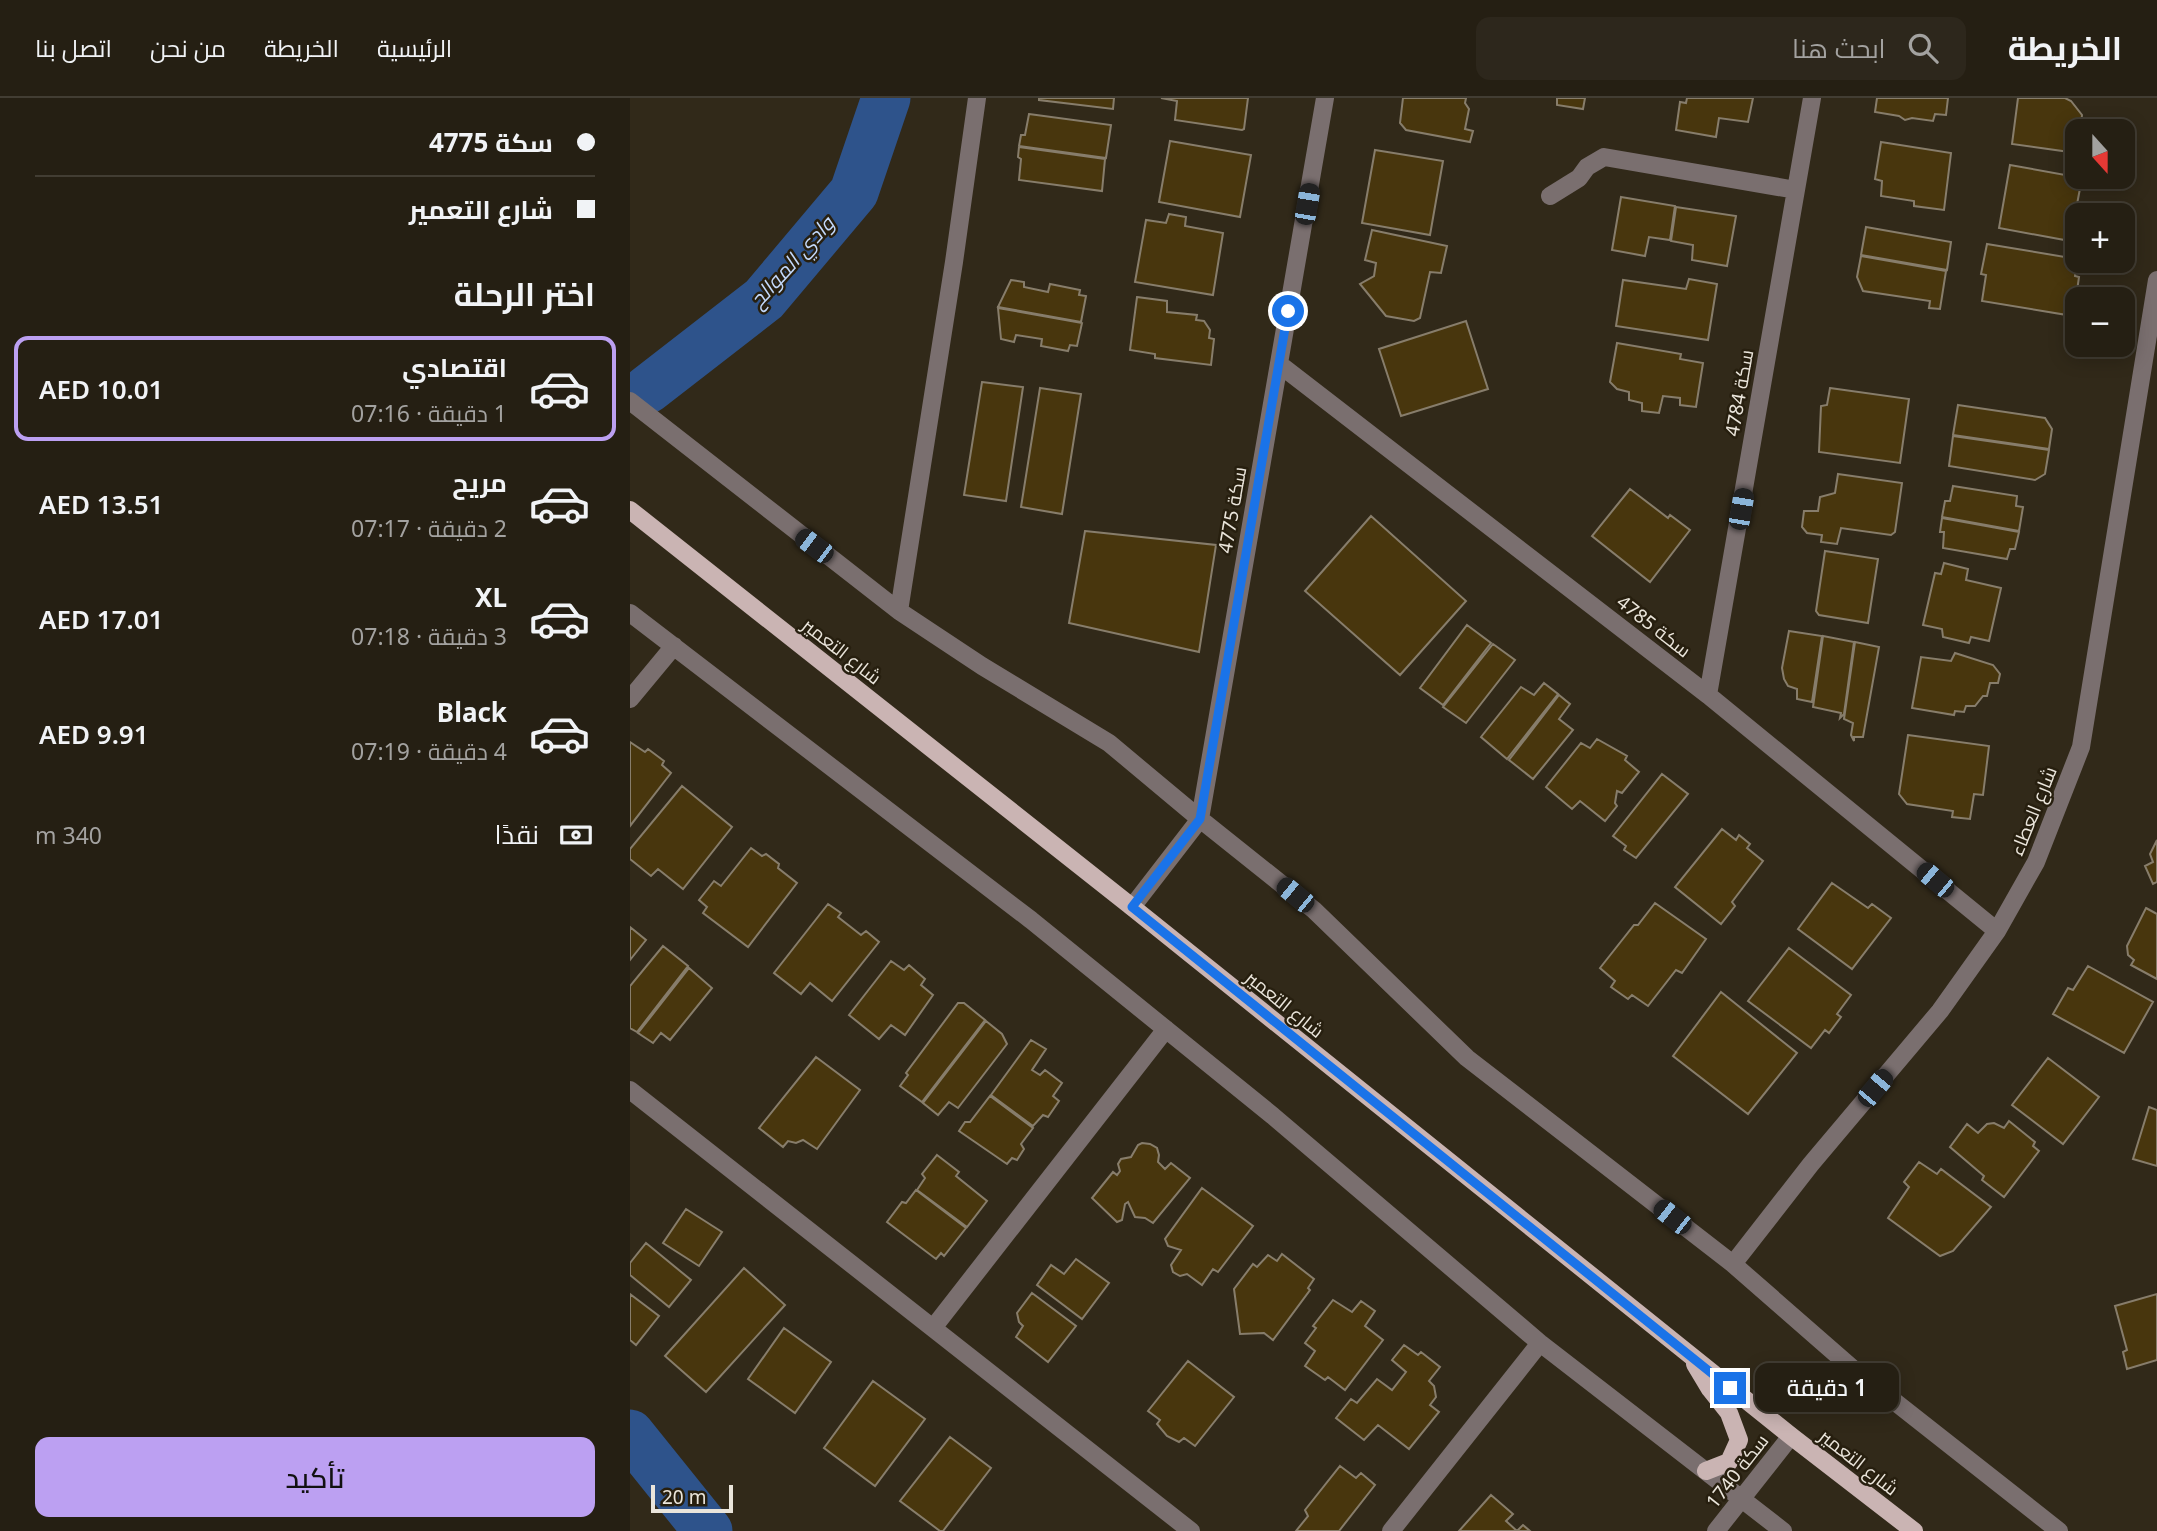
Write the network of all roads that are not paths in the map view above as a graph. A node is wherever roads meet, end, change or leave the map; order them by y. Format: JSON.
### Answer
{"nodes":[{"id":1,"x":977,"y":98,"type":"edge"},
{"id":2,"x":1325,"y":98,"type":"edge"},
{"id":3,"x":1812,"y":98,"type":"edge"},
{"id":4,"x":1796,"y":190,"type":"junction"},
{"id":5,"x":1550,"y":195,"type":"dead end"},
{"id":6,"x":2157,"y":280,"type":"edge"},
{"id":7,"x":1279,"y":364,"type":"junction"},
{"id":8,"x":630,"y":401,"type":"edge"},
{"id":9,"x":630,"y":510,"type":"edge"},
{"id":10,"x":899,"y":611,"type":"junction"},
{"id":11,"x":630,"y":612,"type":"edge"},
{"id":12,"x":674,"y":646,"type":"junction"},
{"id":13,"x":1708,"y":695,"type":"junction"},
{"id":14,"x":630,"y":699,"type":"edge"},
{"id":15,"x":1200,"y":819,"type":"junction"},
{"id":16,"x":1132,"y":907,"type":"junction"},
{"id":17,"x":1997,"y":931,"type":"junction"},
{"id":18,"x":1166,"y":1029,"type":"junction"},
{"id":19,"x":630,"y":1090,"type":"edge"},
{"id":20,"x":1733,"y":1265,"type":"junction"},
{"id":21,"x":933,"y":1328,"type":"junction"},
{"id":22,"x":1540,"y":1343,"type":"junction"},
{"id":23,"x":1690,"y":1355,"type":"junction"},
{"id":24,"x":1791,"y":1436,"type":"junction"},
{"id":25,"x":1706,"y":1471,"type":"junction"},
{"id":26,"x":1742,"y":1499,"type":"junction"},
{"id":27,"x":1191,"y":1531,"type":"edge"},
{"id":28,"x":1391,"y":1531,"type":"edge"},
{"id":29,"x":1716,"y":1531,"type":"edge"},
{"id":30,"x":1783,"y":1531,"type":"edge"},
{"id":31,"x":1914,"y":1531,"type":"edge"},
{"id":32,"x":2059,"y":1531,"type":"edge"}],
"edges":[{"from":1,"to":10,"type":"street"},
{"from":2,"to":7,"type":"street","name":"سكة 4775"},
{"from":3,"to":4,"type":"street","name":"سكة 4784"},
{"from":4,"to":5,"type":"street"},
{"from":4,"to":13,"type":"street","name":"سكة 4784"},
{"from":6,"to":17,"type":"street","name":"شارع العطاء"},
{"from":7,"to":13,"type":"street","name":"سكة 4785"},
{"from":7,"to":15,"type":"street","name":"سكة 4775"},
{"from":8,"to":10,"type":"street"},
{"from":9,"to":16,"type":"main road","name":"شارع التعمير"},
{"from":10,"to":15,"type":"street"},
{"from":11,"to":12,"type":"street"},
{"from":12,"to":14,"type":"street"},
{"from":12,"to":18,"type":"street"},
{"from":13,"to":17,"type":"street","name":"سكة 4785"},
{"from":15,"to":16,"type":"street","name":"سكة 4775"},
{"from":15,"to":20,"type":"street"},
{"from":16,"to":23,"type":"main road","name":"شارع التعمير"},
{"from":17,"to":20,"type":"street","name":"شارع العطاء"},
{"from":18,"to":21,"type":"street"},
{"from":18,"to":22,"type":"street"},
{"from":19,"to":21,"type":"street"},
{"from":20,"to":32,"type":"street"},
{"from":21,"to":27,"type":"street"},
{"from":22,"to":25,"type":"street"},
{"from":22,"to":28,"type":"street"},
{"from":23,"to":24,"type":"main road","name":"شارع التعمير"},
{"from":23,"to":25,"type":"main road"},
{"from":24,"to":26,"type":"street","name":"سكة 1740"},
{"from":24,"to":31,"type":"main road","name":"شارع التعمير"},
{"from":25,"to":26,"type":"street"},
{"from":26,"to":29,"type":"street","name":"سكة 1740"},
{"from":26,"to":30,"type":"street"}]}
